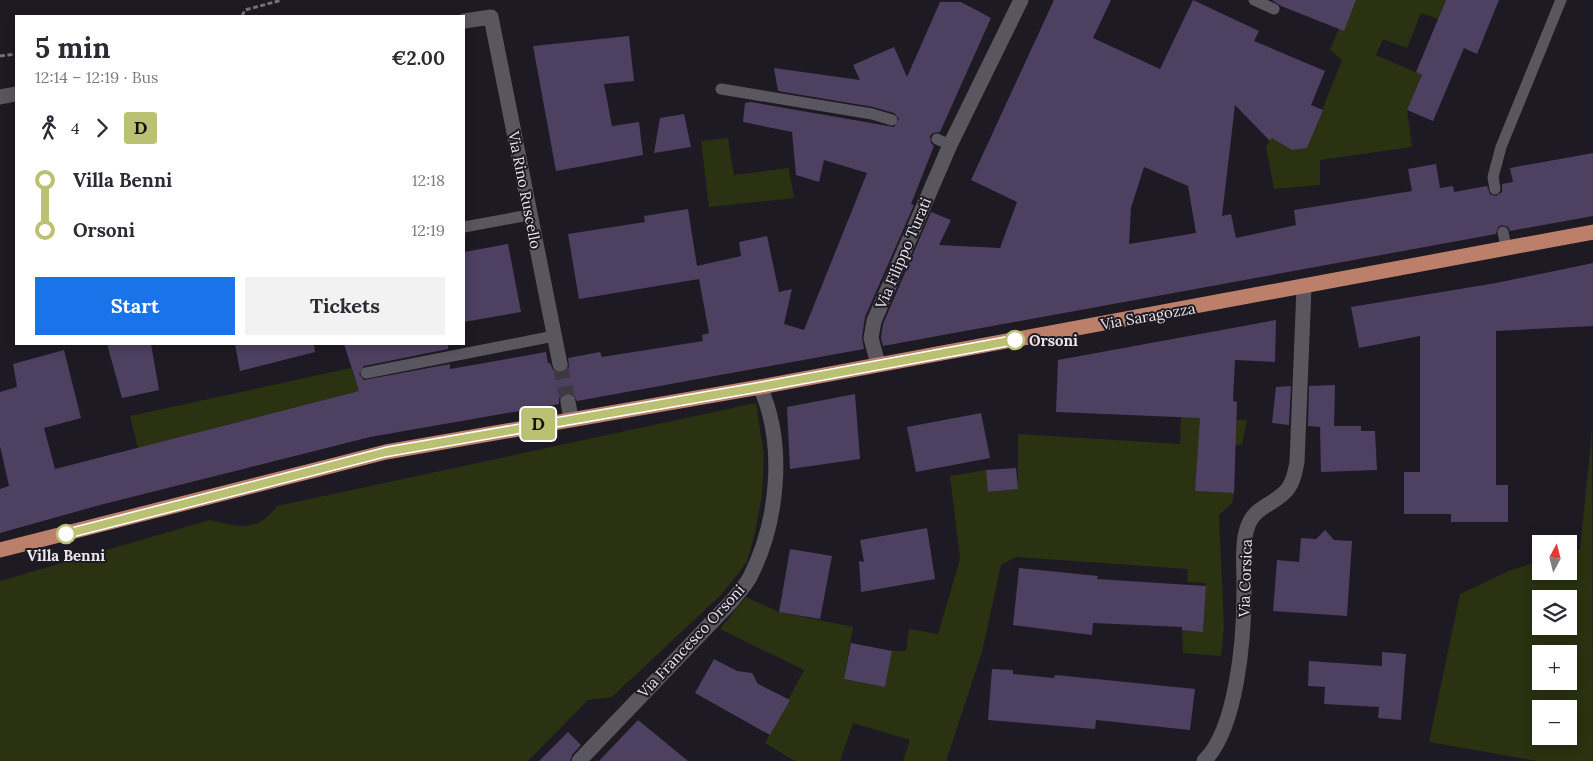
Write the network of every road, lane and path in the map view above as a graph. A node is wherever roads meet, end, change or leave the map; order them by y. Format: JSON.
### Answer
{"nodes":[{"id":1,"x":282,"y":0,"type":"edge"},
{"id":2,"x":1021,"y":0,"type":"edge"},
{"id":3,"x":1254,"y":0,"type":"edge"},
{"id":4,"x":1561,"y":0,"type":"edge"},
{"id":5,"x":1274,"y":9,"type":"dead end"},
{"id":6,"x":242,"y":15,"type":"edge"},
{"id":7,"x":465,"y":21,"type":"edge"},
{"id":8,"x":15,"y":54,"type":"edge"},
{"id":9,"x":0,"y":56,"type":"edge"},
{"id":10,"x":721,"y":89,"type":"dead end"},
{"id":11,"x":15,"y":94,"type":"edge"},
{"id":12,"x":0,"y":97,"type":"edge"},
{"id":13,"x":892,"y":120,"type":"dead end"},
{"id":14,"x":1494,"y":189,"type":"dead end"},
{"id":15,"x":529,"y":215,"type":"junction"},
{"id":16,"x":465,"y":227,"type":"edge"},
{"id":17,"x":1593,"y":232,"type":"edge"},
{"id":18,"x":1304,"y":288,"type":"junction"},
{"id":19,"x":554,"y":336,"type":"junction"},
{"id":20,"x":560,"y":364,"type":"tunnel mouth"},
{"id":21,"x":878,"y":364,"type":"junction"},
{"id":22,"x":366,"y":373,"type":"dead end"},
{"id":23,"x":760,"y":387,"type":"junction"},
{"id":24,"x":568,"y":402,"type":"tunnel mouth"},
{"id":25,"x":571,"y":418,"type":"junction"},
{"id":26,"x":0,"y":550,"type":"edge"},
{"id":27,"x":580,"y":761,"type":"edge"},
{"id":28,"x":1204,"y":761,"type":"edge"}],
"edges":[{"from":1,"to":6,"type":"path"},
{"from":2,"to":21,"type":"street","name":"Via Filippo Turati"},
{"from":3,"to":5,"type":"lane"},
{"from":4,"to":14,"type":"lane"},
{"from":7,"to":15,"type":"street","name":"Via Rino Ruscello"},
{"from":8,"to":9,"type":"path"},
{"from":10,"to":13,"type":"lane"},
{"from":11,"to":12,"type":"street"},
{"from":15,"to":16,"type":"lane"},
{"from":15,"to":19,"type":"street","name":"Via Rino Ruscello"},
{"from":17,"to":18,"type":"main road","name":"Via Saragozza"},
{"from":18,"to":21,"type":"main road","name":"Via Saragozza"},
{"from":18,"to":28,"type":"street","name":"Via Corsica"},
{"from":19,"to":20,"type":"street","name":"Via Rino Ruscello"},
{"from":19,"to":22,"type":"lane"},
{"from":21,"to":23,"type":"main road","name":"Via Saragozza"},
{"from":23,"to":25,"type":"main road","name":"Via Saragozza"},
{"from":23,"to":27,"type":"street","name":"Via Francesco Orsoni"},
{"from":24,"to":25,"type":"street"},
{"from":25,"to":26,"type":"main road","name":"Via Saragozza"}]}
